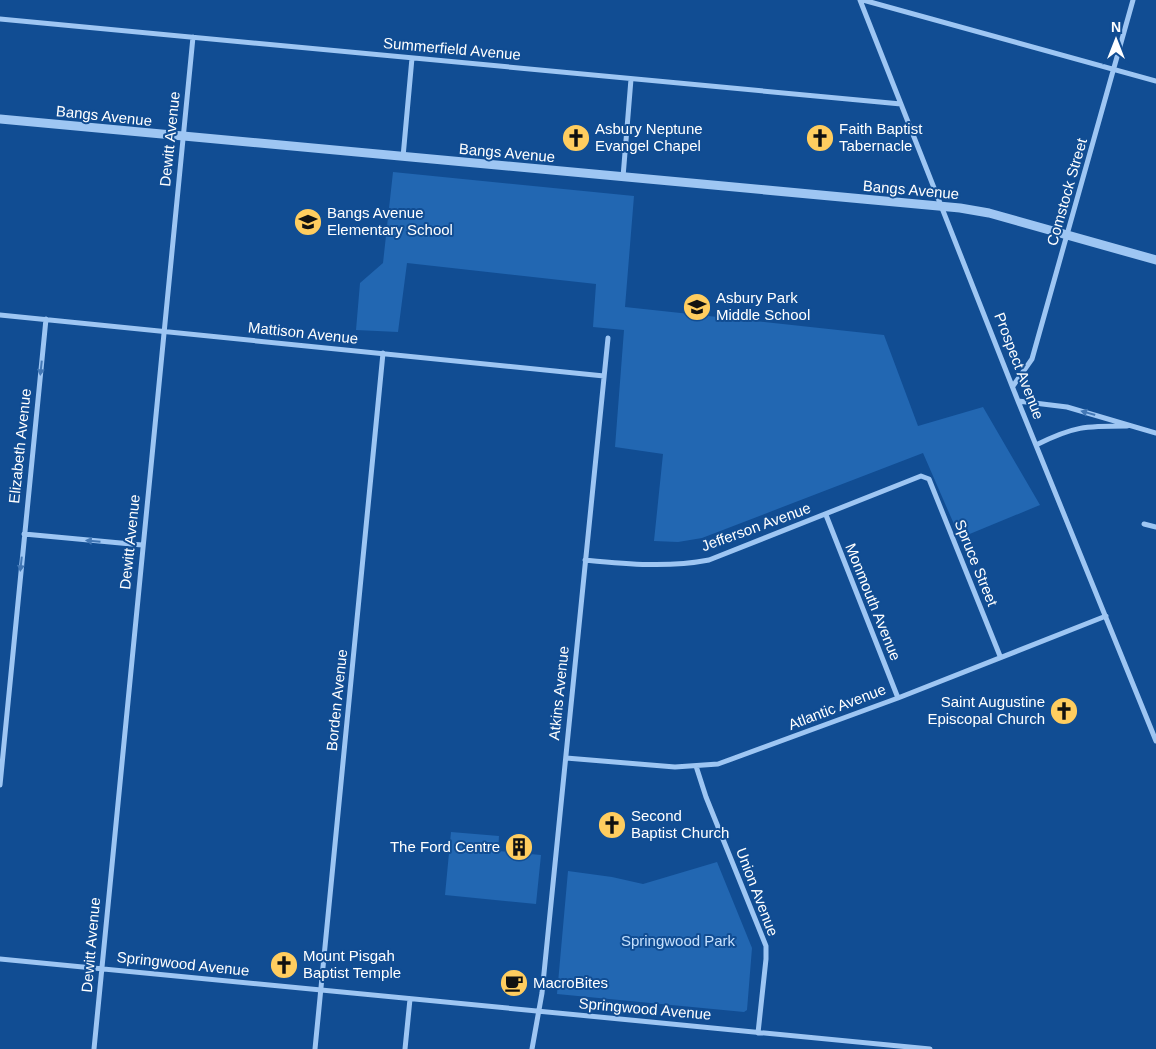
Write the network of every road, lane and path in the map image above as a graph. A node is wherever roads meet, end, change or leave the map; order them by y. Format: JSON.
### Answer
{"nodes":[{"id":1,"x":862,"y":0,"type":"edge"},
{"id":2,"x":1133,"y":0,"type":"edge"},
{"id":3,"x":0,"y":19,"type":"edge"},
{"id":4,"x":193,"y":37,"type":"junction"},
{"id":5,"x":412,"y":58,"type":"junction"},
{"id":6,"x":1114,"y":70,"type":"junction"},
{"id":7,"x":631,"y":79,"type":"junction"},
{"id":8,"x":1156,"y":81,"type":"edge"},
{"id":9,"x":901,"y":104,"type":"junction"},
{"id":10,"x":0,"y":119,"type":"edge"},
{"id":11,"x":183,"y":138,"type":"junction"},
{"id":12,"x":403,"y":157,"type":"junction"},
{"id":13,"x":623,"y":177,"type":"junction"},
{"id":14,"x":943,"y":207,"type":"junction"},
{"id":15,"x":1068,"y":235,"type":"junction"},
{"id":16,"x":1156,"y":260,"type":"edge"},
{"id":17,"x":0,"y":315,"type":"edge"},
{"id":18,"x":46,"y":319,"type":"junction"},
{"id":19,"x":164,"y":331,"type":"junction"},
{"id":20,"x":608,"y":338,"type":"dead end"},
{"id":21,"x":383,"y":353,"type":"junction"},
{"id":22,"x":604,"y":376,"type":"junction"},
{"id":23,"x":1014,"y":386,"type":"junction"},
{"id":24,"x":1018,"y":401,"type":"junction"},
{"id":25,"x":1134,"y":426,"type":"junction"},
{"id":26,"x":1156,"y":433,"type":"edge"},
{"id":27,"x":1036,"y":445,"type":"junction"},
{"id":28,"x":929,"y":479,"type":"joint"},
{"id":29,"x":826,"y":515,"type":"junction"},
{"id":30,"x":1144,"y":524,"type":"dead end"},
{"id":31,"x":1156,"y":527,"type":"edge"},
{"id":32,"x":24,"y":534,"type":"junction"},
{"id":33,"x":142,"y":545,"type":"junction"},
{"id":34,"x":585,"y":560,"type":"junction"},
{"id":35,"x":1106,"y":616,"type":"junction"},
{"id":36,"x":1000,"y":656,"type":"junction"},
{"id":37,"x":898,"y":698,"type":"junction"},
{"id":38,"x":1156,"y":741,"type":"edge"},
{"id":39,"x":566,"y":758,"type":"junction"},
{"id":40,"x":696,"y":766,"type":"junction"},
{"id":41,"x":0,"y":785,"type":"edge"},
{"id":42,"x":0,"y":959,"type":"edge"},
{"id":43,"x":102,"y":969,"type":"junction"},
{"id":44,"x":320,"y":990,"type":"junction"},
{"id":45,"x":410,"y":999,"type":"junction"},
{"id":46,"x":538,"y":1012,"type":"junction"},
{"id":47,"x":758,"y":1032,"type":"junction"},
{"id":48,"x":94,"y":1049,"type":"edge"},
{"id":49,"x":315,"y":1049,"type":"edge"},
{"id":50,"x":405,"y":1049,"type":"edge"},
{"id":51,"x":532,"y":1049,"type":"edge"},
{"id":52,"x":930,"y":1049,"type":"edge"}],
"edges":[{"from":1,"to":6,"type":"street"},
{"from":1,"to":9,"type":"street","name":"Prospect Avenue"},
{"from":2,"to":6,"type":"street","name":"Comstock Street"},
{"from":3,"to":4,"type":"street","name":"Summerfield Avenue"},
{"from":4,"to":5,"type":"street","name":"Summerfield Avenue"},
{"from":4,"to":11,"type":"street","name":"Dewitt Avenue"},
{"from":5,"to":7,"type":"street","name":"Summerfield Avenue"},
{"from":5,"to":12,"type":"street"},
{"from":6,"to":8,"type":"street"},
{"from":6,"to":15,"type":"street","name":"Comstock Street"},
{"from":7,"to":9,"type":"street","name":"Summerfield Avenue"},
{"from":7,"to":13,"type":"street"},
{"from":9,"to":14,"type":"street","name":"Prospect Avenue"},
{"from":10,"to":11,"type":"street","name":"Bangs Avenue"},
{"from":11,"to":12,"type":"street","name":"Bangs Avenue"},
{"from":11,"to":19,"type":"street","name":"Dewitt Avenue"},
{"from":12,"to":13,"type":"street","name":"Bangs Avenue"},
{"from":13,"to":14,"type":"street","name":"Bangs Avenue"},
{"from":14,"to":15,"type":"street","name":"Bangs Avenue"},
{"from":14,"to":23,"type":"street","name":"Prospect Avenue"},
{"from":15,"to":16,"type":"street","name":"Bangs Avenue"},
{"from":15,"to":23,"type":"street","name":"Comstock Street"},
{"from":17,"to":18,"type":"street","name":"Mattison Avenue"},
{"from":18,"to":19,"type":"street","name":"Mattison Avenue"},
{"from":18,"to":32,"type":"street","name":"Elizabeth Avenue","one_way":true},
{"from":19,"to":21,"type":"street","name":"Mattison Avenue"},
{"from":19,"to":33,"type":"street","name":"Dewitt Avenue"},
{"from":20,"to":22,"type":"street","name":"Atkins Avenue"},
{"from":21,"to":22,"type":"street","name":"Mattison Avenue"},
{"from":21,"to":44,"type":"street","name":"Borden Avenue"},
{"from":22,"to":34,"type":"street","name":"Atkins Avenue"},
{"from":23,"to":24,"type":"street","name":"Prospect Avenue"},
{"from":25,"to":24,"type":"street","one_way":true},
{"from":24,"to":27,"type":"street","name":"Prospect Avenue"},
{"from":25,"to":26,"type":"street"},
{"from":25,"to":27,"type":"street"},
{"from":27,"to":35,"type":"street","name":"Prospect Avenue"},
{"from":28,"to":29,"type":"street","name":"Jefferson Avenue"},
{"from":28,"to":36,"type":"street","name":"Spruce Street"},
{"from":29,"to":34,"type":"street","name":"Jefferson Avenue"},
{"from":29,"to":37,"type":"street","name":"Monmouth Avenue"},
{"from":30,"to":31,"type":"street"},
{"from":33,"to":32,"type":"street","one_way":true},
{"from":32,"to":41,"type":"street","name":"Elizabeth Avenue","one_way":true},
{"from":33,"to":43,"type":"street","name":"Dewitt Avenue"},
{"from":34,"to":39,"type":"street","name":"Atkins Avenue"},
{"from":35,"to":36,"type":"street","name":"Atlantic Avenue"},
{"from":35,"to":38,"type":"street","name":"Prospect Avenue"},
{"from":36,"to":37,"type":"street","name":"Atlantic Avenue"},
{"from":37,"to":40,"type":"street","name":"Atlantic Avenue"},
{"from":39,"to":40,"type":"street","name":"Atlantic Avenue"},
{"from":39,"to":46,"type":"street","name":"Atkins Avenue"},
{"from":40,"to":47,"type":"street","name":"Union Avenue"},
{"from":42,"to":43,"type":"street","name":"Springwood Avenue"},
{"from":43,"to":44,"type":"street","name":"Springwood Avenue"},
{"from":43,"to":48,"type":"street","name":"Dewitt Avenue"},
{"from":44,"to":45,"type":"street","name":"Springwood Avenue"},
{"from":44,"to":49,"type":"street","name":"Borden Avenue"},
{"from":45,"to":46,"type":"street","name":"Springwood Avenue"},
{"from":45,"to":50,"type":"street"},
{"from":46,"to":47,"type":"street","name":"Springwood Avenue"},
{"from":46,"to":51,"type":"street","name":"Atkins Avenue"},
{"from":47,"to":52,"type":"street","name":"Springwood Avenue"}]}
